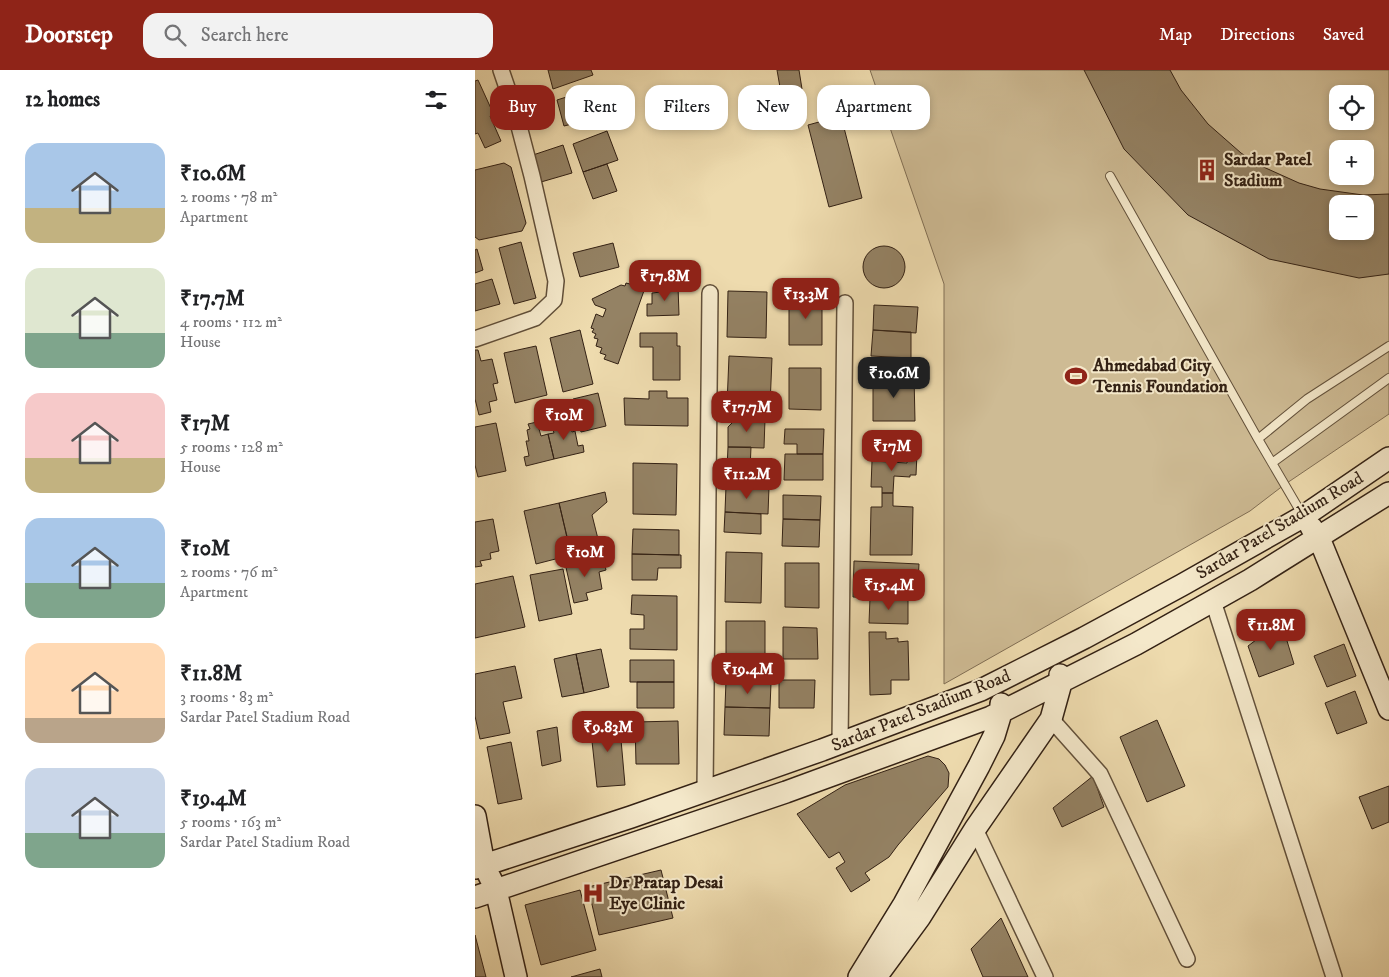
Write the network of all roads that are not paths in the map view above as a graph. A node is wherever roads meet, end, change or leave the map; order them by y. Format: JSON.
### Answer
{"nodes":[{"id":1,"x":501,"y":70,"type":"edge"},
{"id":2,"x":1110,"y":176,"type":"dead end"},
{"id":3,"x":710,"y":293,"type":"dead end"},
{"id":4,"x":845,"y":303,"type":"dead end"},
{"id":5,"x":475,"y":339,"type":"edge"},
{"id":6,"x":1389,"y":346,"type":"edge"},
{"id":7,"x":1389,"y":378,"type":"edge"},
{"id":8,"x":1257,"y":439,"type":"junction"},
{"id":9,"x":1389,"y":458,"type":"edge"},
{"id":10,"x":1272,"y":463,"type":"junction"},
{"id":11,"x":1389,"y":493,"type":"edge"},
{"id":12,"x":1304,"y":516,"type":"junction"},
{"id":13,"x":1319,"y":538,"type":"junction"},
{"id":14,"x":1213,"y":601,"type":"junction"},
{"id":15,"x":1058,"y":652,"type":"junction"},
{"id":16,"x":1003,"y":680,"type":"junction"},
{"id":17,"x":1061,"y":683,"type":"junction"},
{"id":18,"x":1389,"y":709,"type":"edge"},
{"id":19,"x":1001,"y":713,"type":"junction"},
{"id":20,"x":1051,"y":719,"type":"junction"},
{"id":21,"x":963,"y":727,"type":"junction"},
{"id":22,"x":840,"y":743,"type":"junction"},
{"id":23,"x":979,"y":766,"type":"junction"},
{"id":24,"x":705,"y":791,"type":"junction"},
{"id":25,"x":475,"y":816,"type":"edge"},
{"id":26,"x":975,"y":829,"type":"junction"},
{"id":27,"x":480,"y":867,"type":"edge"},
{"id":28,"x":496,"y":890,"type":"junction"},
{"id":29,"x":475,"y":898,"type":"edge"},
{"id":30,"x":1187,"y":958,"type":"dead end"},
{"id":31,"x":516,"y":977,"type":"edge"},
{"id":32,"x":859,"y":977,"type":"edge"},
{"id":33,"x":876,"y":977,"type":"edge"},
{"id":34,"x":1045,"y":977,"type":"edge"},
{"id":35,"x":1333,"y":977,"type":"edge"}],
"edges":[{"from":1,"to":5,"type":"street"},
{"from":2,"to":8,"type":"lane"},
{"from":3,"to":24,"type":"street"},
{"from":4,"to":22,"type":"street"},
{"from":6,"to":8,"type":"lane"},
{"from":7,"to":10,"type":"lane"},
{"from":8,"to":10,"type":"lane"},
{"from":9,"to":12,"type":"street","name":"Sardar Patel Stadium Road"},
{"from":10,"to":12,"type":"lane"},
{"from":11,"to":13,"type":"street","name":"Sardar Patel Stadium Road"},
{"from":12,"to":13,"type":"street"},
{"from":12,"to":15,"type":"street","name":"Sardar Patel Stadium Road"},
{"from":13,"to":14,"type":"street","name":"Sardar Patel Stadium Road"},
{"from":13,"to":18,"type":"street"},
{"from":14,"to":17,"type":"street","name":"Sardar Patel Stadium Road"},
{"from":14,"to":35,"type":"street"},
{"from":15,"to":16,"type":"street","name":"Sardar Patel Stadium Road"},
{"from":15,"to":17,"type":"street"},
{"from":16,"to":19,"type":"street"},
{"from":16,"to":22,"type":"street","name":"Sardar Patel Stadium Road"},
{"from":17,"to":19,"type":"street","name":"Sardar Patel Stadium Road"},
{"from":17,"to":20,"type":"street"},
{"from":19,"to":21,"type":"street","name":"Sardar Patel Stadium Road"},
{"from":19,"to":23,"type":"street"},
{"from":20,"to":26,"type":"street"},
{"from":20,"to":30,"type":"street"},
{"from":21,"to":23,"type":"street"},
{"from":21,"to":28,"type":"street","name":"Sardar Patel Stadium Road"},
{"from":22,"to":24,"type":"street","name":"Sardar Patel Stadium Road"},
{"from":23,"to":32,"type":"street"},
{"from":24,"to":27,"type":"street","name":"Sardar Patel Stadium Road"},
{"from":25,"to":27,"type":"street"},
{"from":26,"to":33,"type":"street"},
{"from":26,"to":34,"type":"street"},
{"from":27,"to":28,"type":"street"},
{"from":28,"to":29,"type":"street","name":"Sardar Patel Stadium Road"},
{"from":28,"to":31,"type":"street"}]}
